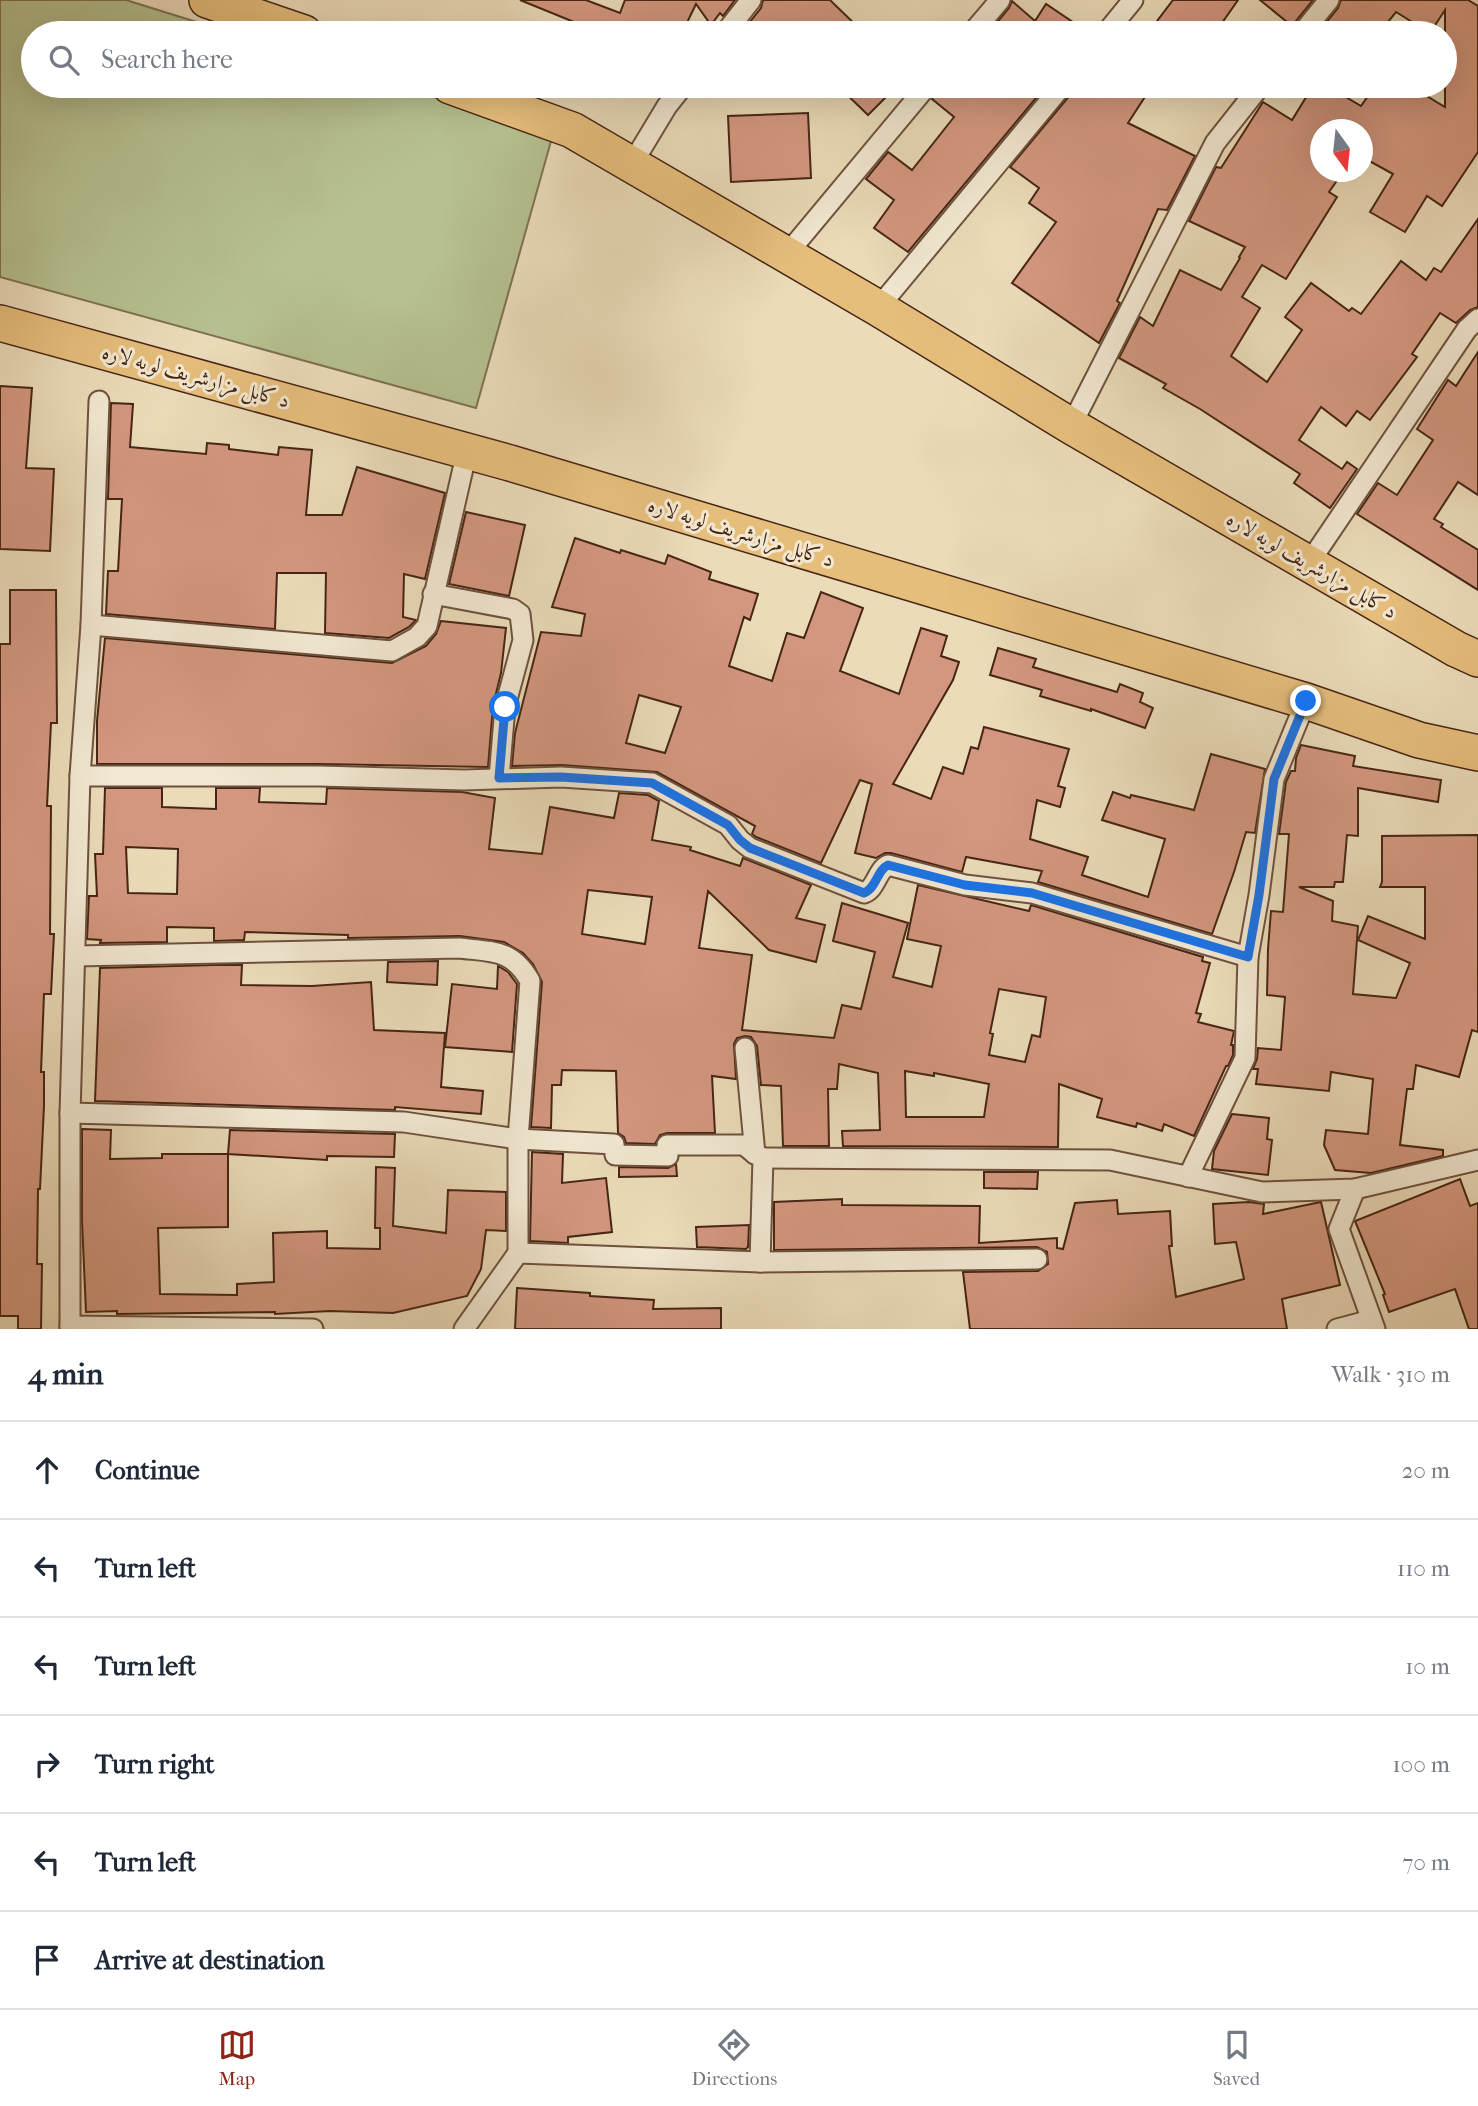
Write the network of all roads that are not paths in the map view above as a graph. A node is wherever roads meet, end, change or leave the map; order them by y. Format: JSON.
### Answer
{"nodes":[{"id":1,"x":751,"y":0,"type":"edge"},
{"id":2,"x":1000,"y":0,"type":"edge"},
{"id":3,"x":1133,"y":0,"type":"edge"},
{"id":4,"x":1329,"y":0,"type":"edge"},
{"id":5,"x":216,"y":1,"type":"edge"},
{"id":6,"x":271,"y":21,"type":"edge"},
{"id":7,"x":734,"y":21,"type":"edge"},
{"id":8,"x":982,"y":21,"type":"edge"},
{"id":9,"x":1116,"y":21,"type":"edge"},
{"id":10,"x":1312,"y":21,"type":"edge"},
{"id":11,"x":483,"y":98,"type":"edge"},
{"id":12,"x":673,"y":98,"type":"edge"},
{"id":13,"x":917,"y":98,"type":"edge"},
{"id":14,"x":1052,"y":98,"type":"edge"},
{"id":15,"x":1251,"y":98,"type":"edge"},
{"id":16,"x":632,"y":164,"type":"junction"},
{"id":17,"x":787,"y":254,"type":"junction"},
{"id":18,"x":878,"y":308,"type":"junction"},
{"id":19,"x":1478,"y":319,"type":"edge"},
{"id":20,"x":0,"y":323,"type":"edge"},
{"id":21,"x":99,"y":401,"type":"dead end"},
{"id":22,"x":1071,"y":426,"type":"junction"},
{"id":23,"x":467,"y":451,"type":"junction"},
{"id":24,"x":1309,"y":563,"type":"junction"},
{"id":25,"x":433,"y":594,"type":"junction"},
{"id":26,"x":91,"y":625,"type":"junction"},
{"id":27,"x":1478,"y":659,"type":"edge"},
{"id":28,"x":1306,"y":701,"type":"junction"},
{"id":29,"x":1478,"y":753,"type":"edge"},
{"id":30,"x":80,"y":776,"type":"junction"},
{"id":31,"x":499,"y":778,"type":"junction"},
{"id":32,"x":76,"y":956,"type":"junction"},
{"id":33,"x":1248,"y":957,"type":"junction"},
{"id":34,"x":745,"y":1048,"type":"dead end"},
{"id":35,"x":70,"y":1113,"type":"junction"},
{"id":36,"x":519,"y":1139,"type":"junction"},
{"id":37,"x":759,"y":1156,"type":"junction"},
{"id":38,"x":1478,"y":1160,"type":"edge"},
{"id":39,"x":1188,"y":1177,"type":"junction"},
{"id":40,"x":1355,"y":1189,"type":"junction"},
{"id":41,"x":518,"y":1253,"type":"junction"},
{"id":42,"x":1037,"y":1259,"type":"dead end"},
{"id":43,"x":760,"y":1262,"type":"junction"},
{"id":44,"x":1373,"y":1324,"type":"edge"},
{"id":45,"x":70,"y":1327,"type":"edge"},
{"id":46,"x":313,"y":1329,"type":"edge"},
{"id":47,"x":464,"y":1329,"type":"edge"},
{"id":48,"x":1337,"y":1329,"type":"edge"}],
"edges":[{"from":1,"to":7,"type":"street"},
{"from":2,"to":8,"type":"street"},
{"from":3,"to":9,"type":"street"},
{"from":4,"to":10,"type":"street"},
{"from":5,"to":6,"type":"highway"},
{"from":11,"to":16,"type":"highway","name":"د کابل مزارشریف لویه لاره"},
{"from":12,"to":16,"type":"street"},
{"from":13,"to":17,"type":"street"},
{"from":14,"to":18,"type":"street"},
{"from":15,"to":22,"type":"street"},
{"from":16,"to":17,"type":"highway","name":"د کابل مزارشریف لویه لاره"},
{"from":17,"to":18,"type":"highway","name":"د کابل مزارشریف لویه لاره"},
{"from":18,"to":22,"type":"highway","name":"د کابل مزارشریف لویه لاره"},
{"from":19,"to":24,"type":"street"},
{"from":20,"to":23,"type":"highway","name":"د کابل مزارشریف لویه لاره"},
{"from":21,"to":26,"type":"street"},
{"from":22,"to":24,"type":"highway","name":"د کابل مزارشریف لویه لاره"},
{"from":23,"to":25,"type":"street"},
{"from":23,"to":28,"type":"highway","name":"د کابل مزارشریف لویه لاره"},
{"from":24,"to":27,"type":"highway","name":"د کابل مزارشریف لویه لاره"},
{"from":25,"to":26,"type":"street"},
{"from":25,"to":31,"type":"street"},
{"from":26,"to":30,"type":"street"},
{"from":28,"to":29,"type":"highway","name":"د کابل مزارشریف لویه لاره"},
{"from":28,"to":33,"type":"street"},
{"from":30,"to":31,"type":"street"},
{"from":30,"to":32,"type":"street"},
{"from":31,"to":33,"type":"street"},
{"from":32,"to":35,"type":"street"},
{"from":32,"to":36,"type":"street"},
{"from":33,"to":39,"type":"street"},
{"from":34,"to":37,"type":"street"},
{"from":35,"to":36,"type":"street"},
{"from":35,"to":45,"type":"street"},
{"from":36,"to":37,"type":"street"},
{"from":36,"to":41,"type":"street"},
{"from":37,"to":39,"type":"street"},
{"from":37,"to":43,"type":"street"},
{"from":38,"to":40,"type":"street"},
{"from":39,"to":40,"type":"street"},
{"from":40,"to":44,"type":"street"},
{"from":41,"to":43,"type":"street"},
{"from":41,"to":47,"type":"street"},
{"from":42,"to":43,"type":"street"},
{"from":44,"to":48,"type":"street"},
{"from":45,"to":46,"type":"street"}]}
